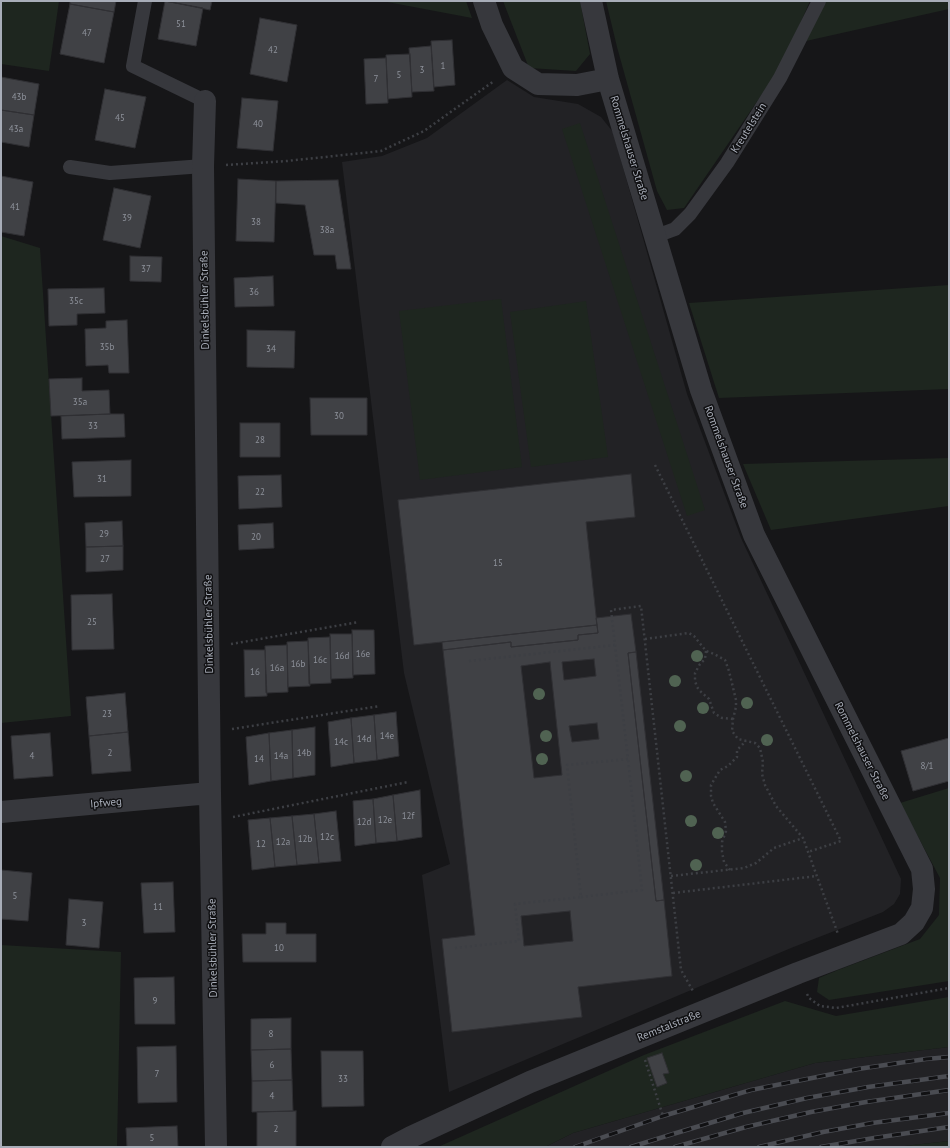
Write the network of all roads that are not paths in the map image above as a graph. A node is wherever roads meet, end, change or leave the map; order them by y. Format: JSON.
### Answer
{"nodes":[{"id":1,"x":145,"y":1,"type":"edge"},
{"id":2,"x":484,"y":1,"type":"edge"},
{"id":3,"x":591,"y":1,"type":"edge"},
{"id":4,"x":819,"y":1,"type":"edge"},
{"id":5,"x":608,"y":79,"type":"junction"},
{"id":6,"x":205,"y":101,"type":"joint"},
{"id":7,"x":204,"y":166,"type":"junction"},
{"id":8,"x":70,"y":168,"type":"dead end"},
{"id":9,"x":656,"y":236,"type":"junction"},
{"id":10,"x":210,"y":793,"type":"junction"},
{"id":11,"x":1,"y":812,"type":"edge"},
{"id":12,"x":924,"y":888,"type":"joint"},
{"id":13,"x":216,"y":1147,"type":"edge"},
{"id":14,"x":392,"y":1147,"type":"edge"}],
"edges":[{"from":1,"to":6,"type":"lane"},
{"from":2,"to":5,"type":"street"},
{"from":3,"to":5,"type":"street","name":"Rommelshauser Straße"},
{"from":4,"to":9,"type":"lane","name":"Kreutelstein"},
{"from":5,"to":9,"type":"street","name":"Rommelshauser Straße"},
{"from":6,"to":7,"type":"street","name":"Dinkelsbühler Straße"},
{"from":7,"to":8,"type":"lane"},
{"from":7,"to":10,"type":"street","name":"Dinkelsbühler Straße"},
{"from":9,"to":12,"type":"street","name":"Rommelshauser Straße"},
{"from":10,"to":11,"type":"street","name":"Ipfweg"},
{"from":10,"to":13,"type":"street","name":"Dinkelsbühler Straße"},
{"from":12,"to":14,"type":"street","name":"Remstalstraße"}]}
